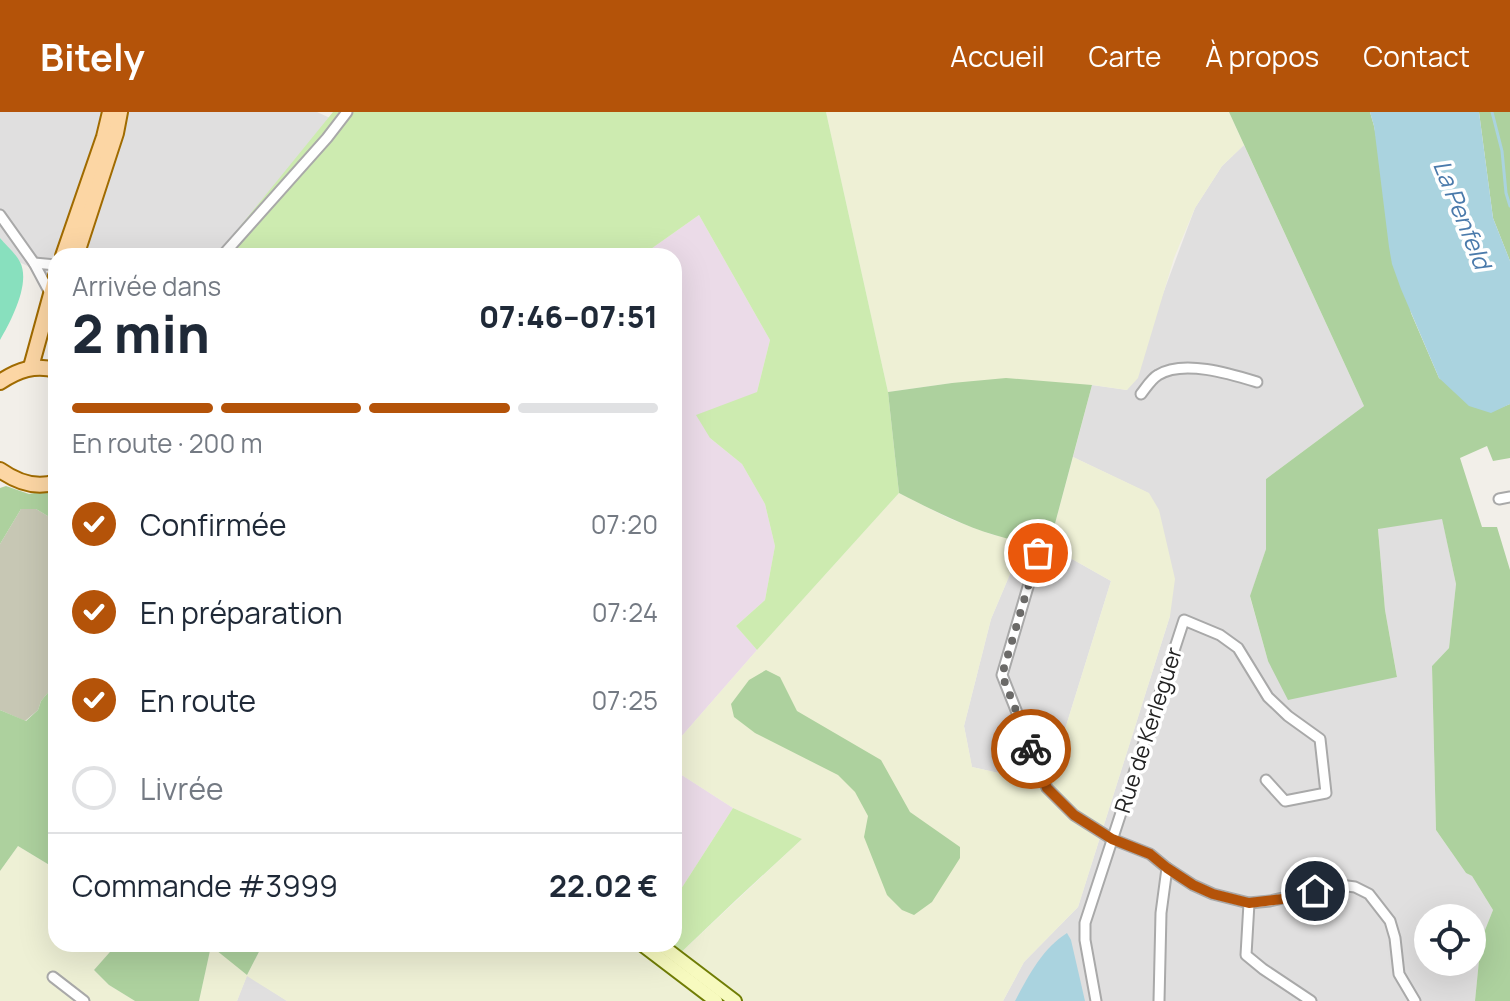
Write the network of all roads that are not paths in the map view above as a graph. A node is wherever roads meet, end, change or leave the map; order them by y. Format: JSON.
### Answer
{"nodes":[{"id":1,"x":110,"y":112,"type":"edge"},
{"id":2,"x":120,"y":112,"type":"edge"},
{"id":3,"x":347,"y":112,"type":"edge"},
{"id":4,"x":0,"y":215,"type":"edge"},
{"id":5,"x":66,"y":248,"type":"edge"},
{"id":6,"x":79,"y":248,"type":"edge"},
{"id":7,"x":229,"y":248,"type":"edge"},
{"id":8,"x":34,"y":263,"type":"junction"},
{"id":9,"x":48,"y":264,"type":"edge"},
{"id":10,"x":48,"y":289,"type":"edge"},
{"id":11,"x":48,"y":301,"type":"edge"},
{"id":12,"x":31,"y":367,"type":"junction"},
{"id":13,"x":48,"y":368,"type":"edge"},
{"id":14,"x":0,"y":382,"type":"edge"},
{"id":15,"x":1257,"y":382,"type":"dead end"},
{"id":16,"x":1141,"y":394,"type":"dead end"},
{"id":17,"x":0,"y":471,"type":"edge"},
{"id":18,"x":48,"y":484,"type":"edge"},
{"id":19,"x":1510,"y":497,"type":"edge"},
{"id":20,"x":1499,"y":499,"type":"dead end"},
{"id":21,"x":1038,"y":553,"type":"dead end"},
{"id":22,"x":1266,"y":780,"type":"dead end"},
{"id":23,"x":1112,"y":839,"type":"junction"},
{"id":24,"x":1167,"y":868,"type":"junction"},
{"id":25,"x":1249,"y":903,"type":"junction"},
{"id":26,"x":652,"y":952,"type":"edge"},
{"id":27,"x":671,"y":952,"type":"edge"},
{"id":28,"x":53,"y":977,"type":"dead end"},
{"id":29,"x":84,"y":1001,"type":"edge"},
{"id":30,"x":716,"y":1001,"type":"edge"},
{"id":31,"x":735,"y":1001,"type":"edge"},
{"id":32,"x":1096,"y":1001,"type":"edge"},
{"id":33,"x":1159,"y":1001,"type":"edge"},
{"id":34,"x":1311,"y":1001,"type":"edge"},
{"id":35,"x":1415,"y":1001,"type":"edge"}],
"edges":[{"from":1,"to":5,"type":"main road"},
{"from":2,"to":6,"type":"main road"},
{"from":3,"to":7,"type":"street"},
{"from":4,"to":8,"type":"street"},
{"from":8,"to":9,"type":"street"},
{"from":8,"to":10,"type":"street"},
{"from":11,"to":12,"type":"main road"},
{"from":12,"to":13,"type":"main road"},
{"from":12,"to":14,"type":"main road"},
{"from":15,"to":16,"type":"street"},
{"from":17,"to":18,"type":"main road"},
{"from":19,"to":20,"type":"street"},
{"from":21,"to":23,"type":"street","name":"Rue de Kerleguer"},
{"from":22,"to":23,"type":"street","name":"Rue de Kerleguer"},
{"from":23,"to":24,"type":"street"},
{"from":23,"to":32,"type":"street","name":"Rue de Kerleguer"},
{"from":24,"to":25,"type":"street"},
{"from":24,"to":33,"type":"street"},
{"from":25,"to":34,"type":"street"},
{"from":25,"to":35,"type":"street"},
{"from":26,"to":30,"type":"main road"},
{"from":27,"to":31,"type":"main road"},
{"from":28,"to":29,"type":"street"}]}
